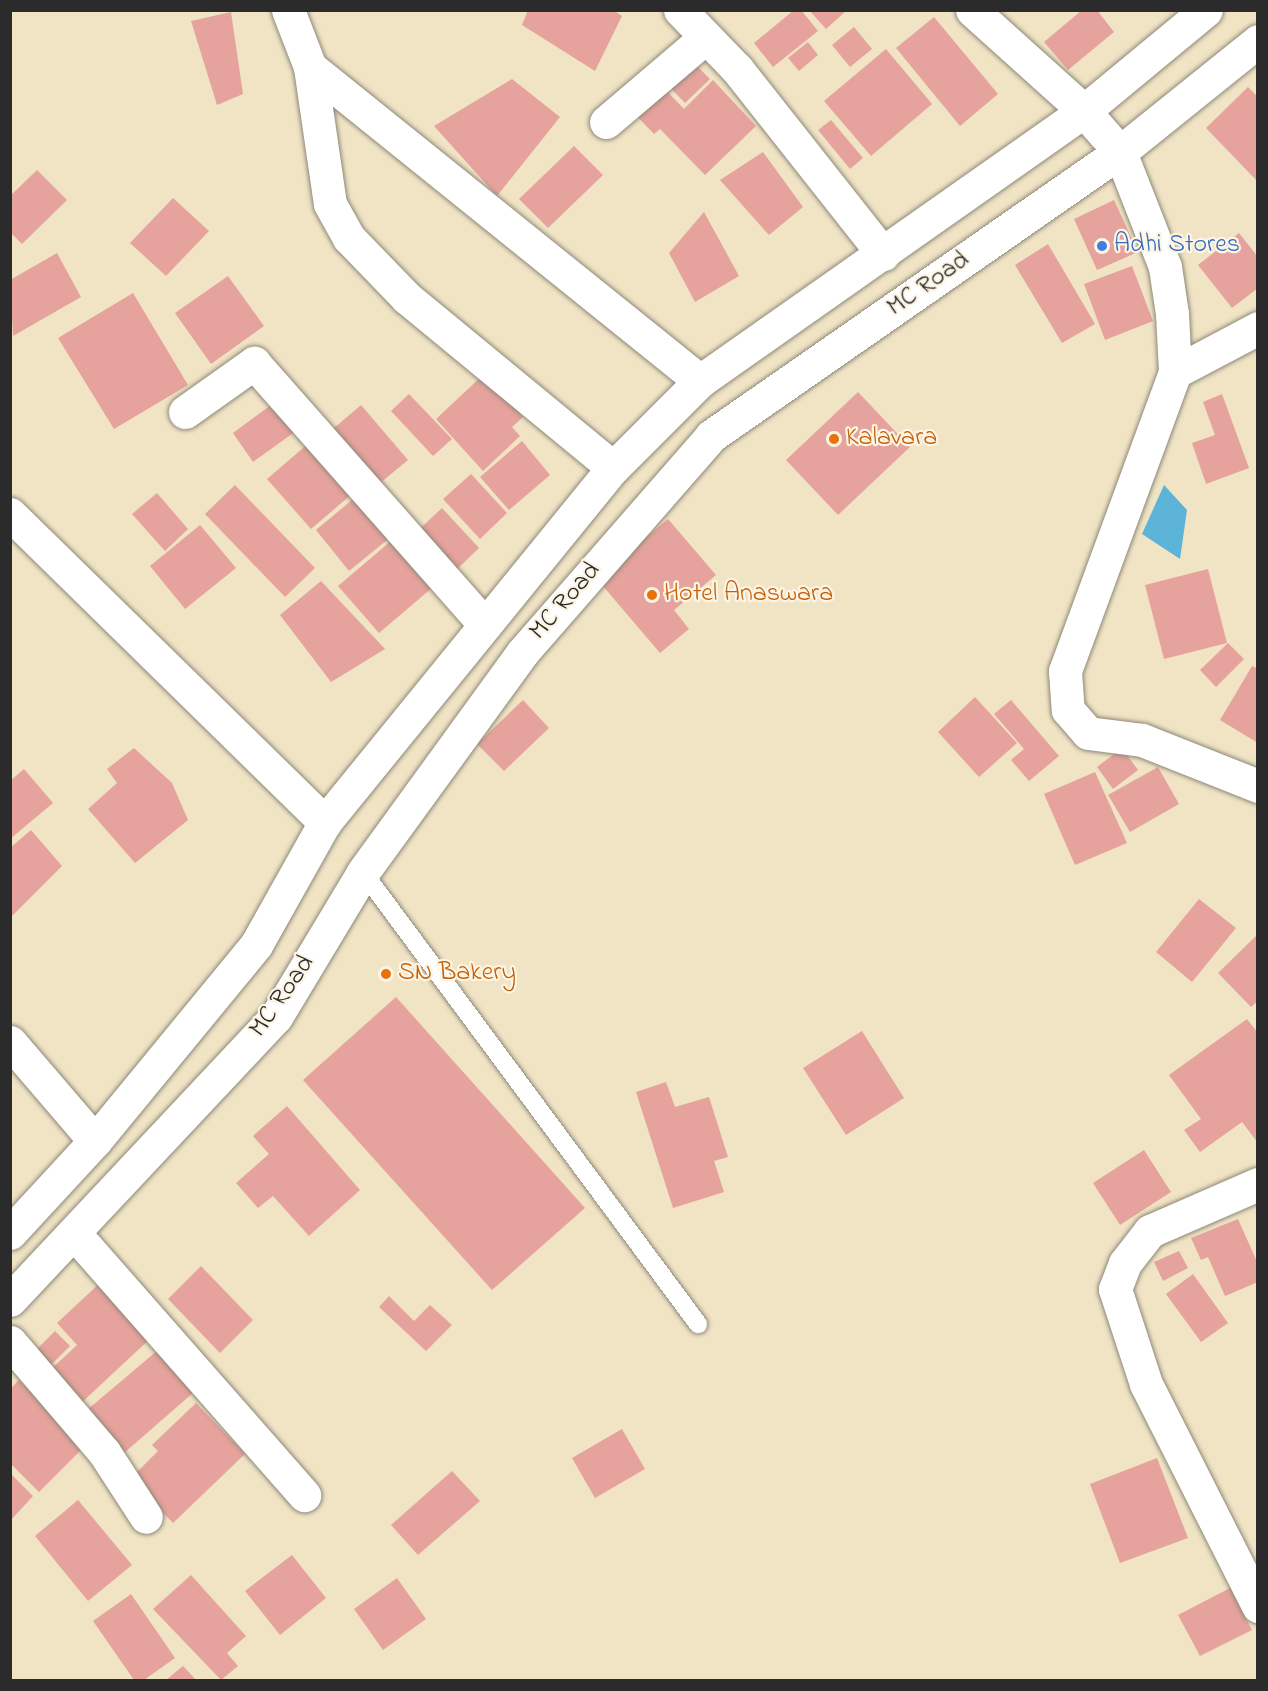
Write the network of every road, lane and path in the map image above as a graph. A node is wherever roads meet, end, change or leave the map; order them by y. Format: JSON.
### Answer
{"nodes":[{"id":1,"x":288,"y":10,"type":"edge"},
{"id":2,"x":680,"y":10,"type":"edge"},
{"id":3,"x":972,"y":10,"type":"edge"},
{"id":4,"x":1206,"y":10,"type":"edge"},
{"id":5,"x":706,"y":37,"type":"junction"},
{"id":6,"x":1257,"y":41,"type":"edge"},
{"id":7,"x":310,"y":67,"type":"junction"},
{"id":8,"x":1084,"y":111,"type":"junction"},
{"id":9,"x":606,"y":123,"type":"dead end"},
{"id":10,"x":1120,"y":152,"type":"junction"},
{"id":11,"x":883,"y":254,"type":"junction"},
{"id":12,"x":1257,"y":328,"type":"edge"},
{"id":13,"x":1175,"y":372,"type":"junction"},
{"id":14,"x":700,"y":381,"type":"junction"},
{"id":15,"x":186,"y":412,"type":"dead end"},
{"id":16,"x":613,"y":468,"type":"junction"},
{"id":17,"x":10,"y":514,"type":"edge"},
{"id":18,"x":485,"y":624,"type":"junction"},
{"id":19,"x":522,"y":652,"type":"junction"},
{"id":20,"x":1257,"y":786,"type":"edge"},
{"id":21,"x":326,"y":822,"type":"junction"},
{"id":22,"x":363,"y":872,"type":"junction"},
{"id":23,"x":10,"y":1042,"type":"edge"},
{"id":24,"x":95,"y":1141,"type":"junction"},
{"id":25,"x":1257,"y":1184,"type":"edge"},
{"id":26,"x":10,"y":1233,"type":"edge"},
{"id":27,"x":74,"y":1233,"type":"junction"},
{"id":28,"x":10,"y":1300,"type":"edge"},
{"id":29,"x":698,"y":1324,"type":"dead end"},
{"id":30,"x":10,"y":1342,"type":"edge"},
{"id":31,"x":304,"y":1495,"type":"dead end"},
{"id":32,"x":146,"y":1517,"type":"dead end"},
{"id":33,"x":1257,"y":1606,"type":"edge"}],
"edges":[{"from":1,"to":7,"type":"street"},
{"from":2,"to":5,"type":"street"},
{"from":3,"to":8,"type":"street"},
{"from":4,"to":8,"type":"street","name":"MC Road"},
{"from":5,"to":9,"type":"street"},
{"from":5,"to":11,"type":"street"},
{"from":6,"to":10,"type":"street","name":"MC Road"},
{"from":7,"to":14,"type":"street"},
{"from":7,"to":16,"type":"street"},
{"from":8,"to":10,"type":"street"},
{"from":8,"to":11,"type":"street","name":"MC Road"},
{"from":10,"to":13,"type":"street"},
{"from":10,"to":19,"type":"street","name":"MC Road"},
{"from":11,"to":14,"type":"street","name":"MC Road"},
{"from":12,"to":13,"type":"street"},
{"from":13,"to":20,"type":"street"},
{"from":14,"to":16,"type":"street","name":"MC Road"},
{"from":15,"to":18,"type":"street"},
{"from":16,"to":18,"type":"street","name":"MC Road"},
{"from":17,"to":21,"type":"street"},
{"from":18,"to":19,"type":"street"},
{"from":18,"to":21,"type":"street","name":"MC Road"},
{"from":19,"to":22,"type":"street","name":"MC Road"},
{"from":21,"to":24,"type":"street","name":"MC Road"},
{"from":22,"to":27,"type":"street","name":"MC Road"},
{"from":22,"to":29,"type":"lane"},
{"from":23,"to":24,"type":"street"},
{"from":24,"to":26,"type":"street","name":"MC Road"},
{"from":25,"to":33,"type":"street"},
{"from":27,"to":28,"type":"street","name":"MC Road"},
{"from":27,"to":31,"type":"street"},
{"from":30,"to":32,"type":"street"}]}
